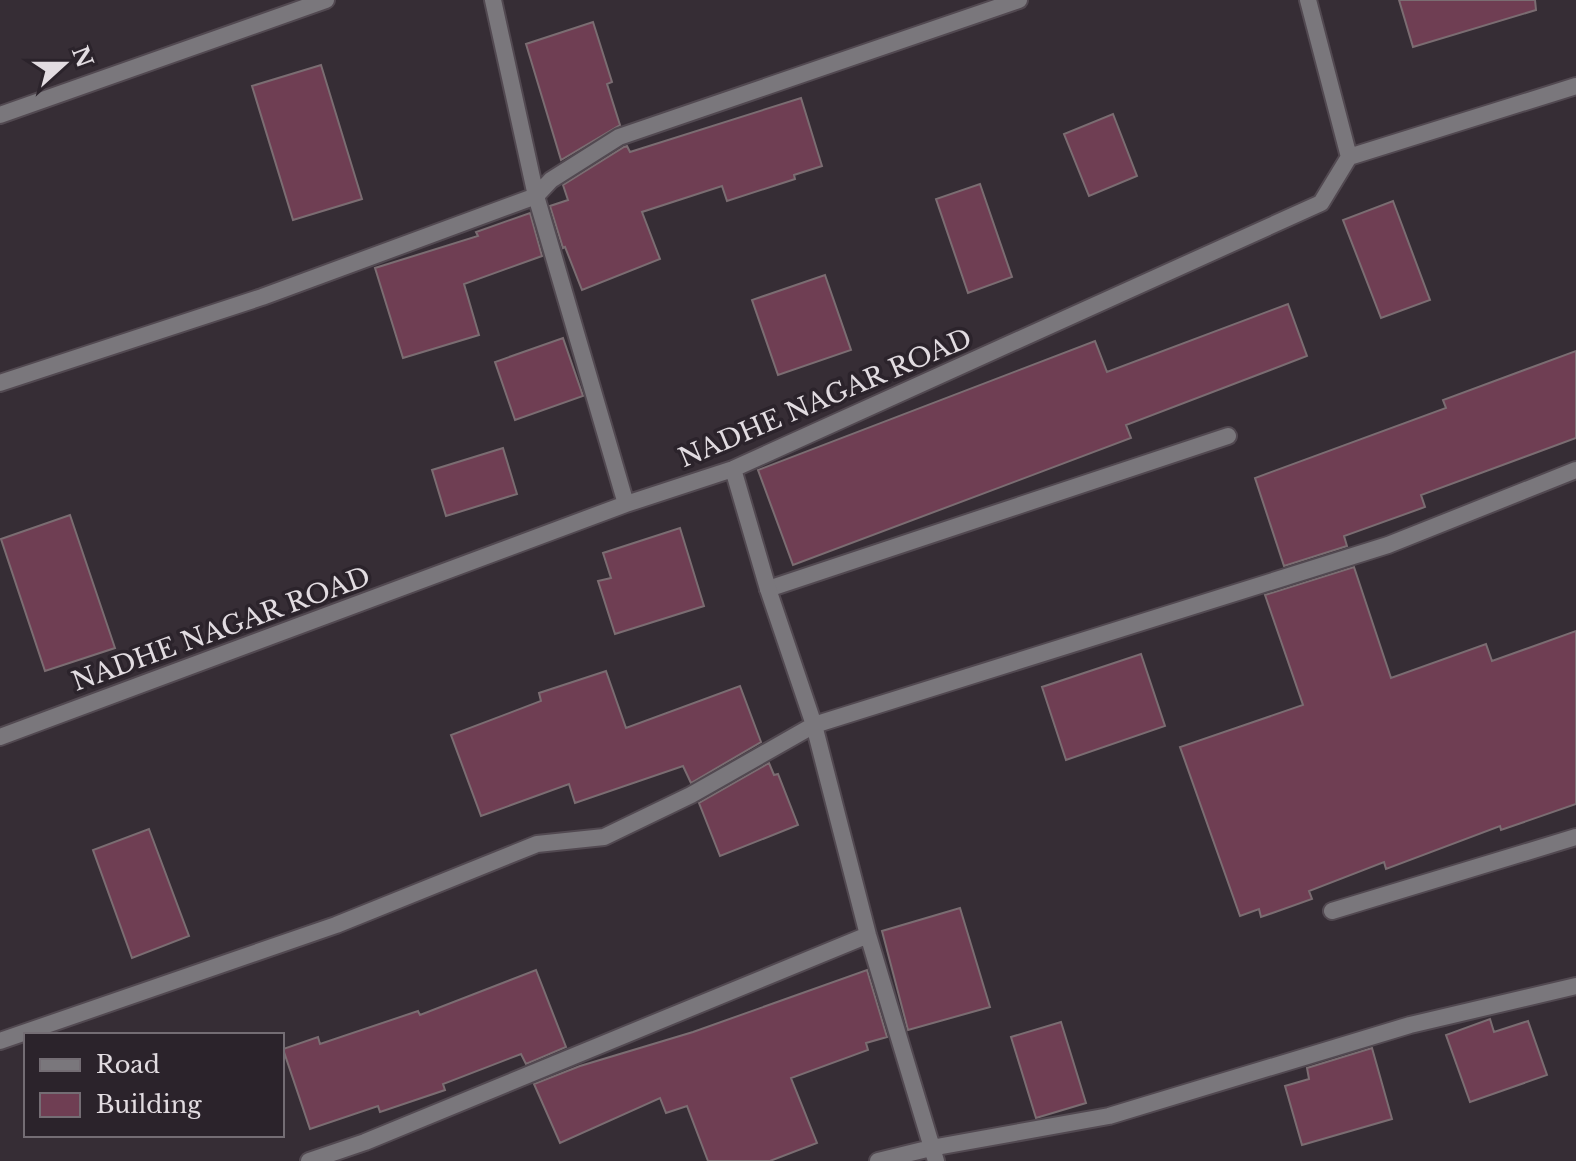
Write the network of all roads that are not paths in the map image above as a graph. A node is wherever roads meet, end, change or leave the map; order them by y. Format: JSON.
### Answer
{"nodes":[{"id":1,"x":326,"y":0,"type":"edge"},
{"id":2,"x":493,"y":0,"type":"edge"},
{"id":3,"x":1019,"y":0,"type":"edge"},
{"id":4,"x":1308,"y":0,"type":"edge"},
{"id":5,"x":1576,"y":86,"type":"edge"},
{"id":6,"x":0,"y":115,"type":"edge"},
{"id":7,"x":1349,"y":157,"type":"junction"},
{"id":8,"x":536,"y":196,"type":"junction"},
{"id":9,"x":0,"y":383,"type":"edge"},
{"id":10,"x":1228,"y":436,"type":"dead end"},
{"id":11,"x":733,"y":469,"type":"junction"},
{"id":12,"x":1576,"y":470,"type":"edge"},
{"id":13,"x":626,"y":504,"type":"junction"},
{"id":14,"x":768,"y":589,"type":"junction"},
{"id":15,"x":814,"y":725,"type":"junction"},
{"id":16,"x":0,"y":737,"type":"edge"},
{"id":17,"x":1576,"y":837,"type":"edge"},
{"id":18,"x":1332,"y":911,"type":"dead end"},
{"id":19,"x":868,"y":935,"type":"junction"},
{"id":20,"x":1576,"y":986,"type":"edge"},
{"id":21,"x":0,"y":1041,"type":"edge"},
{"id":22,"x":934,"y":1154,"type":"edge"},
{"id":23,"x":309,"y":1161,"type":"edge"},
{"id":24,"x":878,"y":1161,"type":"edge"}],
"edges":[{"from":1,"to":6,"type":"street"},
{"from":2,"to":8,"type":"street"},
{"from":3,"to":8,"type":"street"},
{"from":4,"to":7,"type":"street"},
{"from":5,"to":7,"type":"street"},
{"from":7,"to":11,"type":"street","name":"NADHE NAGAR ROAD"},
{"from":8,"to":9,"type":"street"},
{"from":8,"to":13,"type":"street"},
{"from":10,"to":14,"type":"street"},
{"from":11,"to":13,"type":"street","name":"NADHE NAGAR ROAD"},
{"from":11,"to":14,"type":"street"},
{"from":12,"to":15,"type":"street"},
{"from":13,"to":16,"type":"street","name":"NADHE NAGAR ROAD"},
{"from":14,"to":15,"type":"street"},
{"from":15,"to":19,"type":"street"},
{"from":15,"to":21,"type":"street"},
{"from":17,"to":18,"type":"street"},
{"from":19,"to":22,"type":"street"},
{"from":19,"to":23,"type":"street"},
{"from":20,"to":22,"type":"street"},
{"from":22,"to":24,"type":"street"}]}
